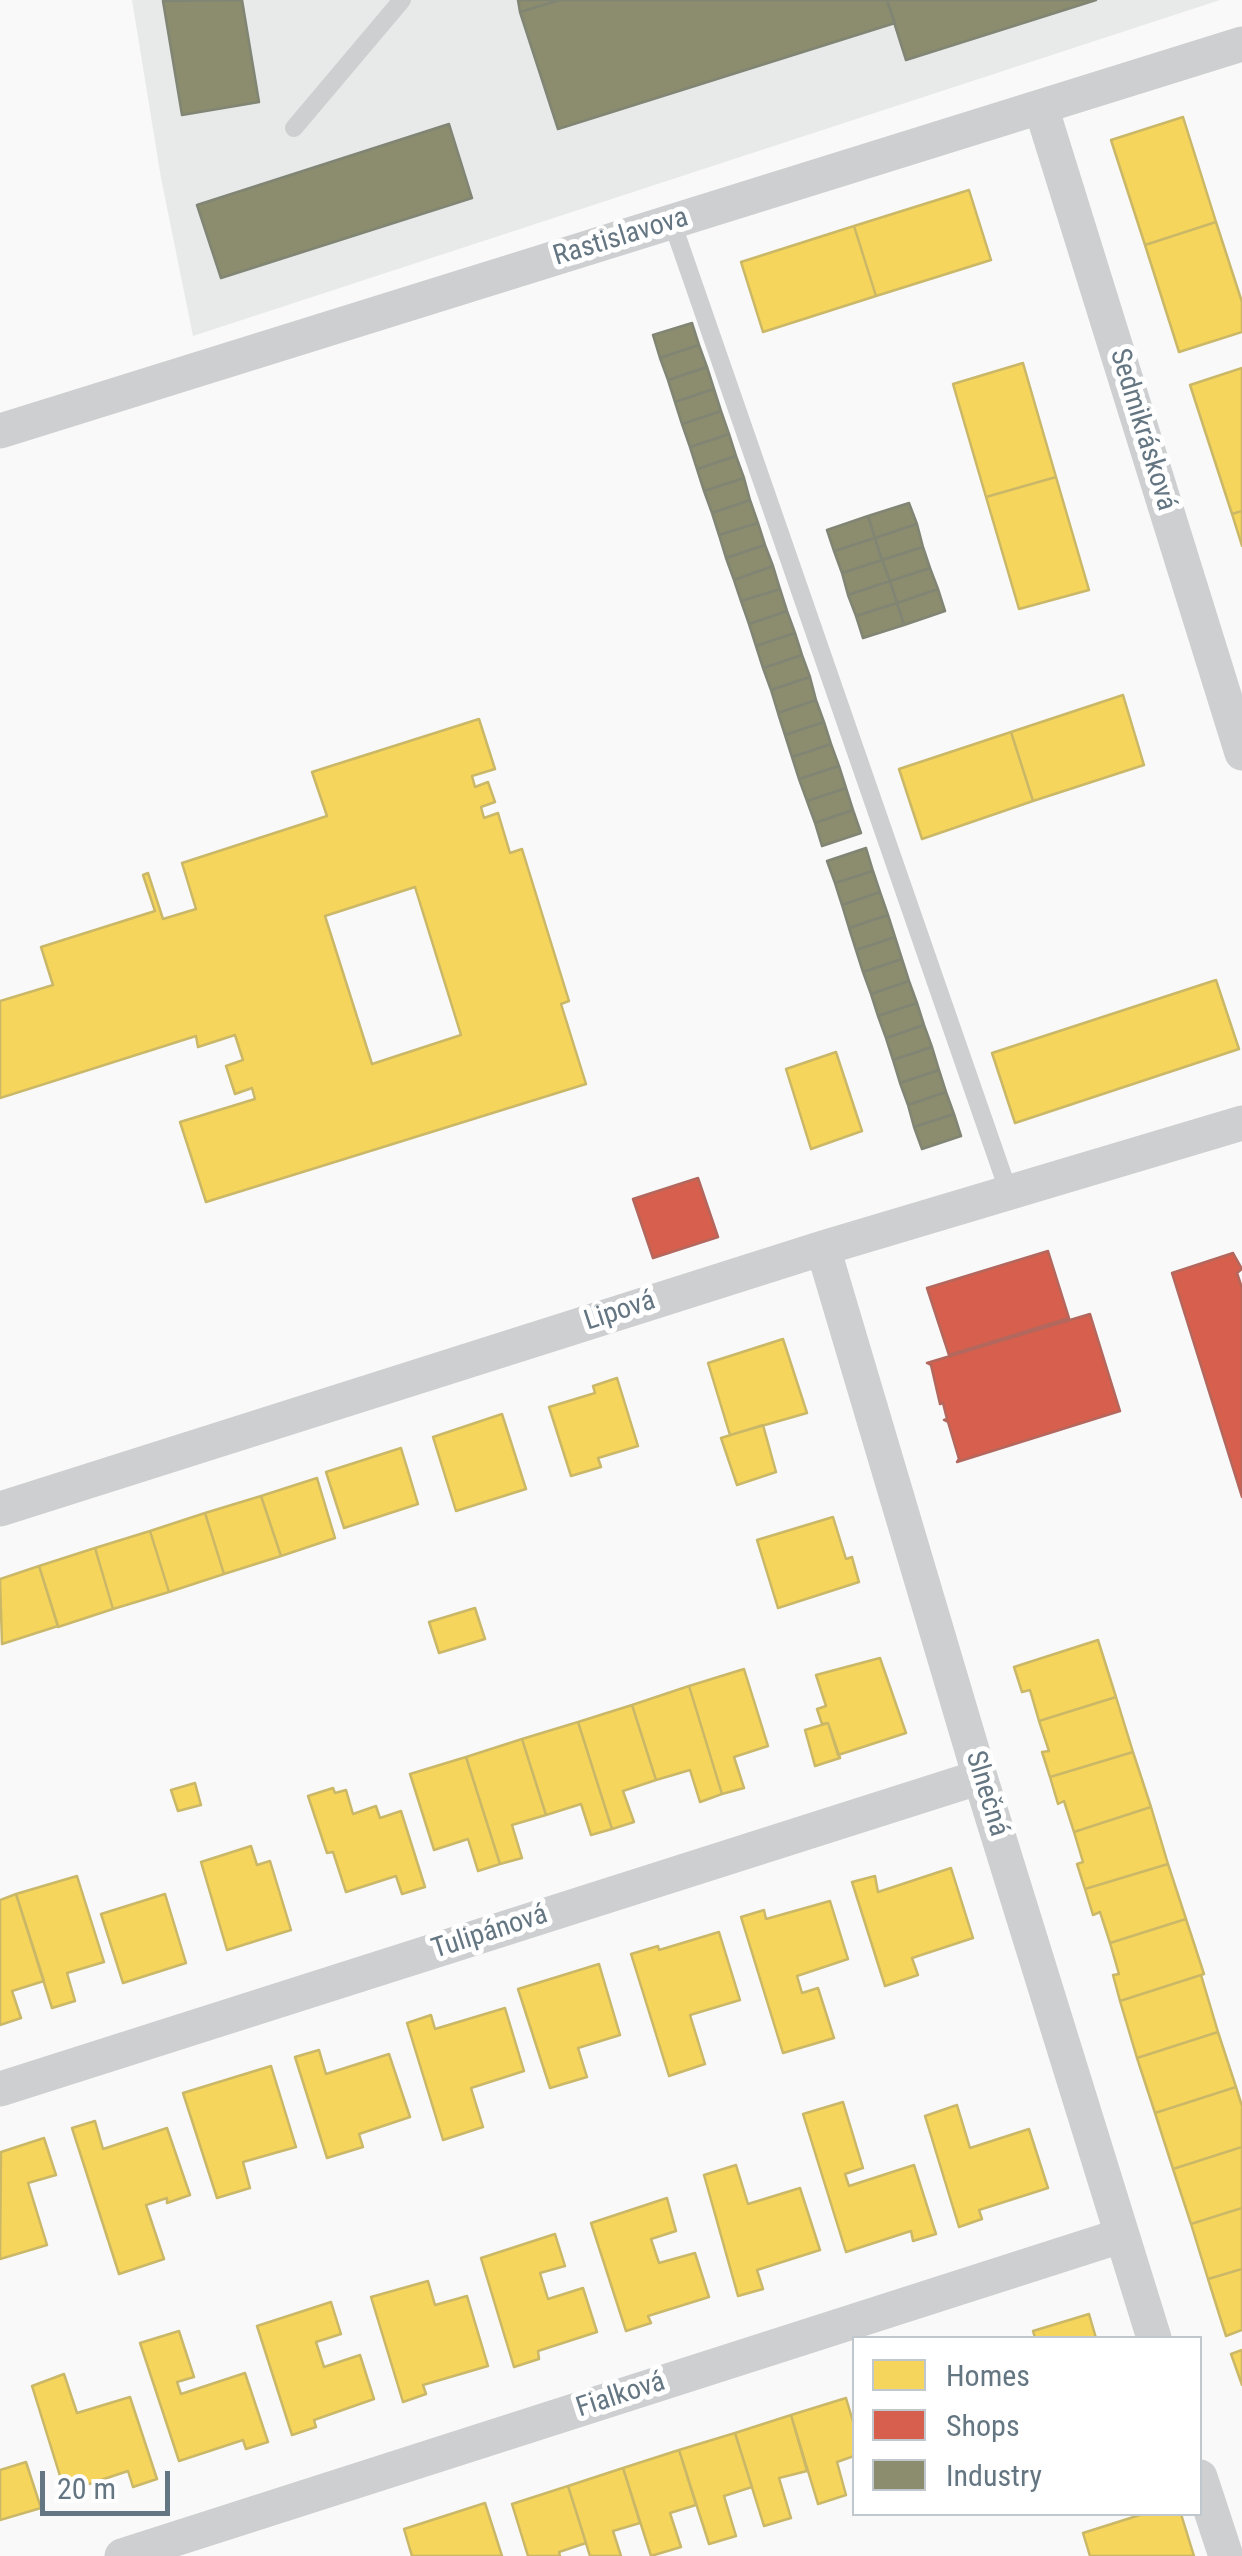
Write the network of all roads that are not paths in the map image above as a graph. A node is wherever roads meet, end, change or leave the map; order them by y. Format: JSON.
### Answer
{"nodes":[{"id":1,"x":402,"y":0,"type":"edge"},
{"id":2,"x":1242,"y":44,"type":"edge"},
{"id":3,"x":1042,"y":107,"type":"junction"},
{"id":4,"x":294,"y":128,"type":"dead end"},
{"id":5,"x":672,"y":222,"type":"junction"},
{"id":6,"x":0,"y":431,"type":"edge"},
{"id":7,"x":1242,"y":753,"type":"edge"},
{"id":8,"x":1242,"y":1124,"type":"edge"},
{"id":9,"x":1009,"y":1192,"type":"junction"},
{"id":10,"x":824,"y":1248,"type":"junction"},
{"id":11,"x":0,"y":1509,"type":"edge"},
{"id":12,"x":980,"y":1777,"type":"junction"},
{"id":13,"x":0,"y":2089,"type":"edge"},
{"id":14,"x":1120,"y":2236,"type":"junction"},
{"id":15,"x":1153,"y":2336,"type":"edge"},
{"id":16,"x":1202,"y":2482,"type":"edge"},
{"id":17,"x":122,"y":2556,"type":"edge"},
{"id":18,"x":1226,"y":2556,"type":"edge"}],
"edges":[{"from":1,"to":4,"type":"lane"},
{"from":2,"to":3,"type":"street","name":"Rastislavova"},
{"from":3,"to":5,"type":"street","name":"Rastislavova"},
{"from":3,"to":7,"type":"street","name":"Sedmikrásková"},
{"from":5,"to":6,"type":"street","name":"Rastislavova"},
{"from":5,"to":9,"type":"lane"},
{"from":8,"to":9,"type":"street","name":"Lipová"},
{"from":9,"to":10,"type":"street","name":"Lipová"},
{"from":10,"to":11,"type":"street","name":"Lipová"},
{"from":10,"to":12,"type":"street","name":"Slnečná"},
{"from":12,"to":13,"type":"street","name":"Tulipánová"},
{"from":12,"to":14,"type":"street","name":"Slnečná"},
{"from":14,"to":15,"type":"street","name":"Slnečná"},
{"from":14,"to":17,"type":"street","name":"Fialková"},
{"from":16,"to":18,"type":"street"}]}
